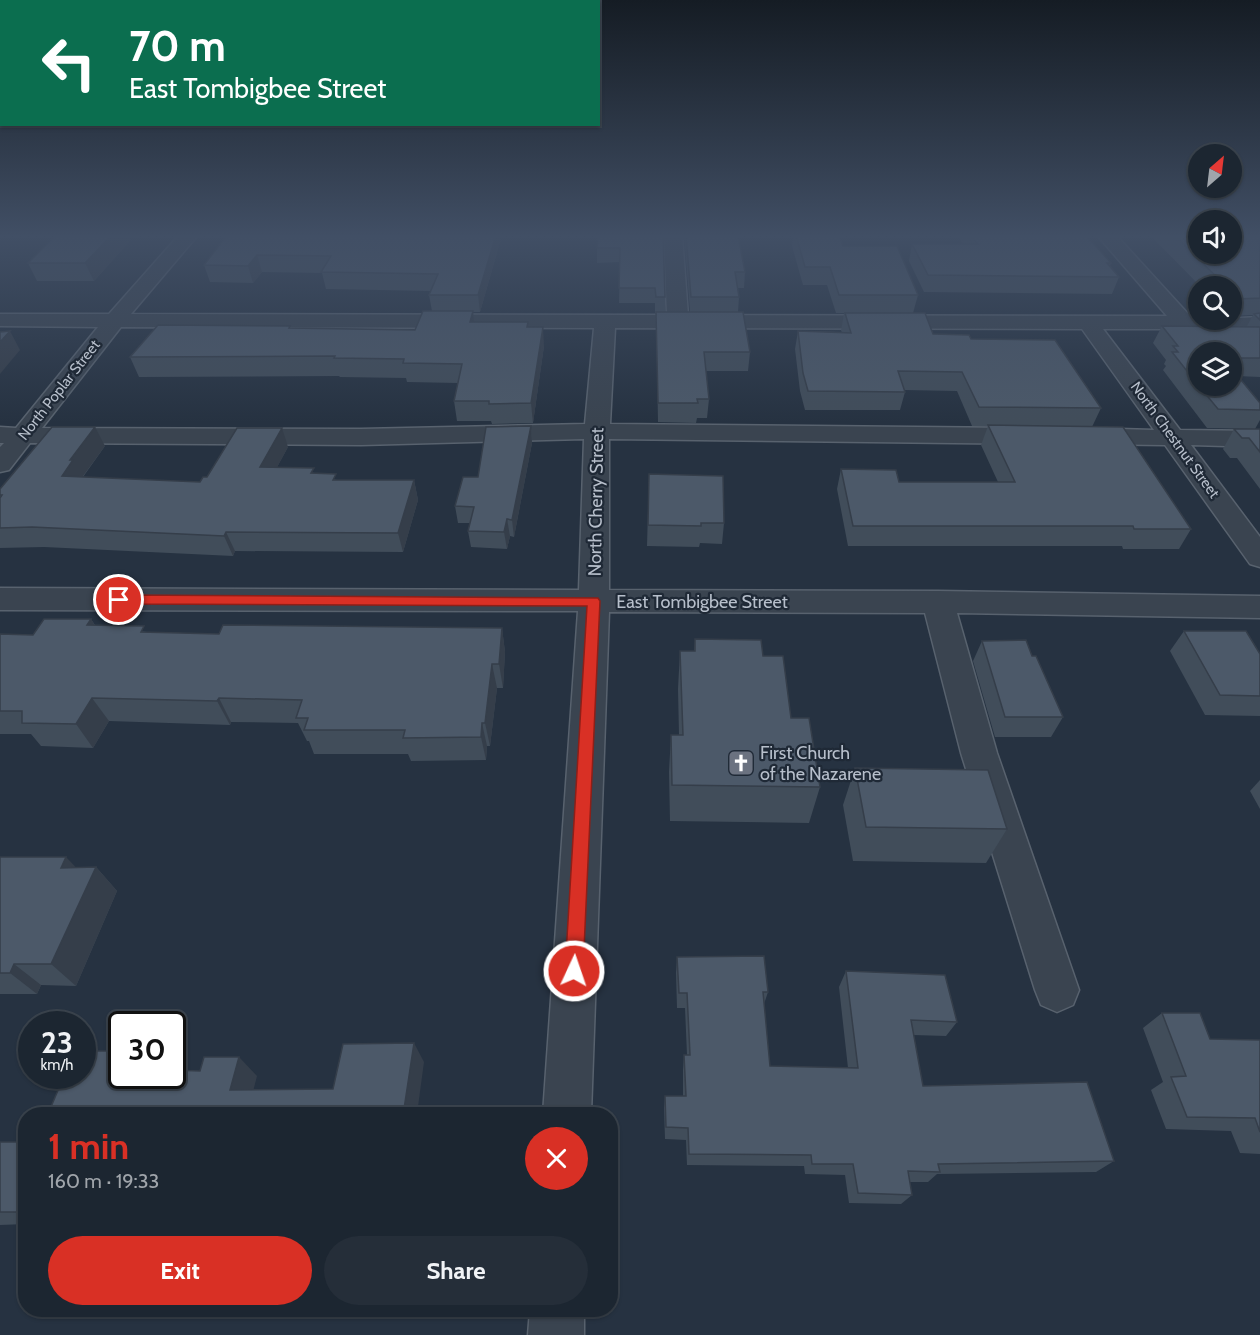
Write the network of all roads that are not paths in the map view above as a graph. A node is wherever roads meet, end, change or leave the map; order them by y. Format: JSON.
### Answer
{"nodes":[{"id":1,"x":135,"y":297,"type":"edge"},
{"id":2,"x":677,"y":297,"type":"edge"},
{"id":3,"x":1161,"y":297,"type":"edge"},
{"id":4,"x":0,"y":320,"type":"edge"},
{"id":5,"x":115,"y":320,"type":"junction"},
{"id":6,"x":605,"y":321,"type":"junction"},
{"id":7,"x":678,"y":321,"type":"junction"},
{"id":8,"x":1088,"y":322,"type":"junction"},
{"id":9,"x":1184,"y":323,"type":"junction"},
{"id":10,"x":1260,"y":323,"type":"edge"},
{"id":11,"x":597,"y":431,"type":"junction"},
{"id":12,"x":12,"y":435,"type":"edge"},
{"id":13,"x":1174,"y":437,"type":"junction"},
{"id":14,"x":1260,"y":439,"type":"edge"},
{"id":15,"x":0,"y":464,"type":"edge"},
{"id":16,"x":1260,"y":557,"type":"edge"},
{"id":17,"x":0,"y":599,"type":"edge"},
{"id":18,"x":594,"y":601,"type":"junction"},
{"id":19,"x":938,"y":602,"type":"junction"},
{"id":20,"x":1260,"y":606,"type":"edge"},
{"id":21,"x":1057,"y":990,"type":"dead end"},
{"id":22,"x":567,"y":1107,"type":"edge"},
{"id":23,"x":557,"y":1317,"type":"edge"},
{"id":24,"x":556,"y":1335,"type":"edge"}],
"edges":[{"from":1,"to":5,"type":"street","name":"North Poplar Street"},
{"from":2,"to":7,"type":"street"},
{"from":3,"to":9,"type":"street"},
{"from":4,"to":5,"type":"street"},
{"from":5,"to":6,"type":"street"},
{"from":5,"to":12,"type":"street","name":"North Poplar Street"},
{"from":6,"to":7,"type":"street"},
{"from":6,"to":11,"type":"street","name":"North Cherry Street"},
{"from":7,"to":8,"type":"street"},
{"from":8,"to":9,"type":"street"},
{"from":8,"to":13,"type":"street","name":"North Chestnut Street"},
{"from":9,"to":10,"type":"street"},
{"from":11,"to":12,"type":"street"},
{"from":11,"to":13,"type":"street"},
{"from":11,"to":18,"type":"street","name":"North Cherry Street"},
{"from":12,"to":15,"type":"street","name":"North Poplar Street"},
{"from":13,"to":14,"type":"street"},
{"from":13,"to":16,"type":"street","name":"North Chestnut Street"},
{"from":17,"to":18,"type":"street","name":"East Tombigbee Street"},
{"from":18,"to":19,"type":"street","name":"East Tombigbee Street"},
{"from":18,"to":22,"type":"street","name":"North Cherry Street"},
{"from":19,"to":20,"type":"street","name":"East Tombigbee Street"},
{"from":19,"to":21,"type":"street"},
{"from":23,"to":24,"type":"street"}]}
